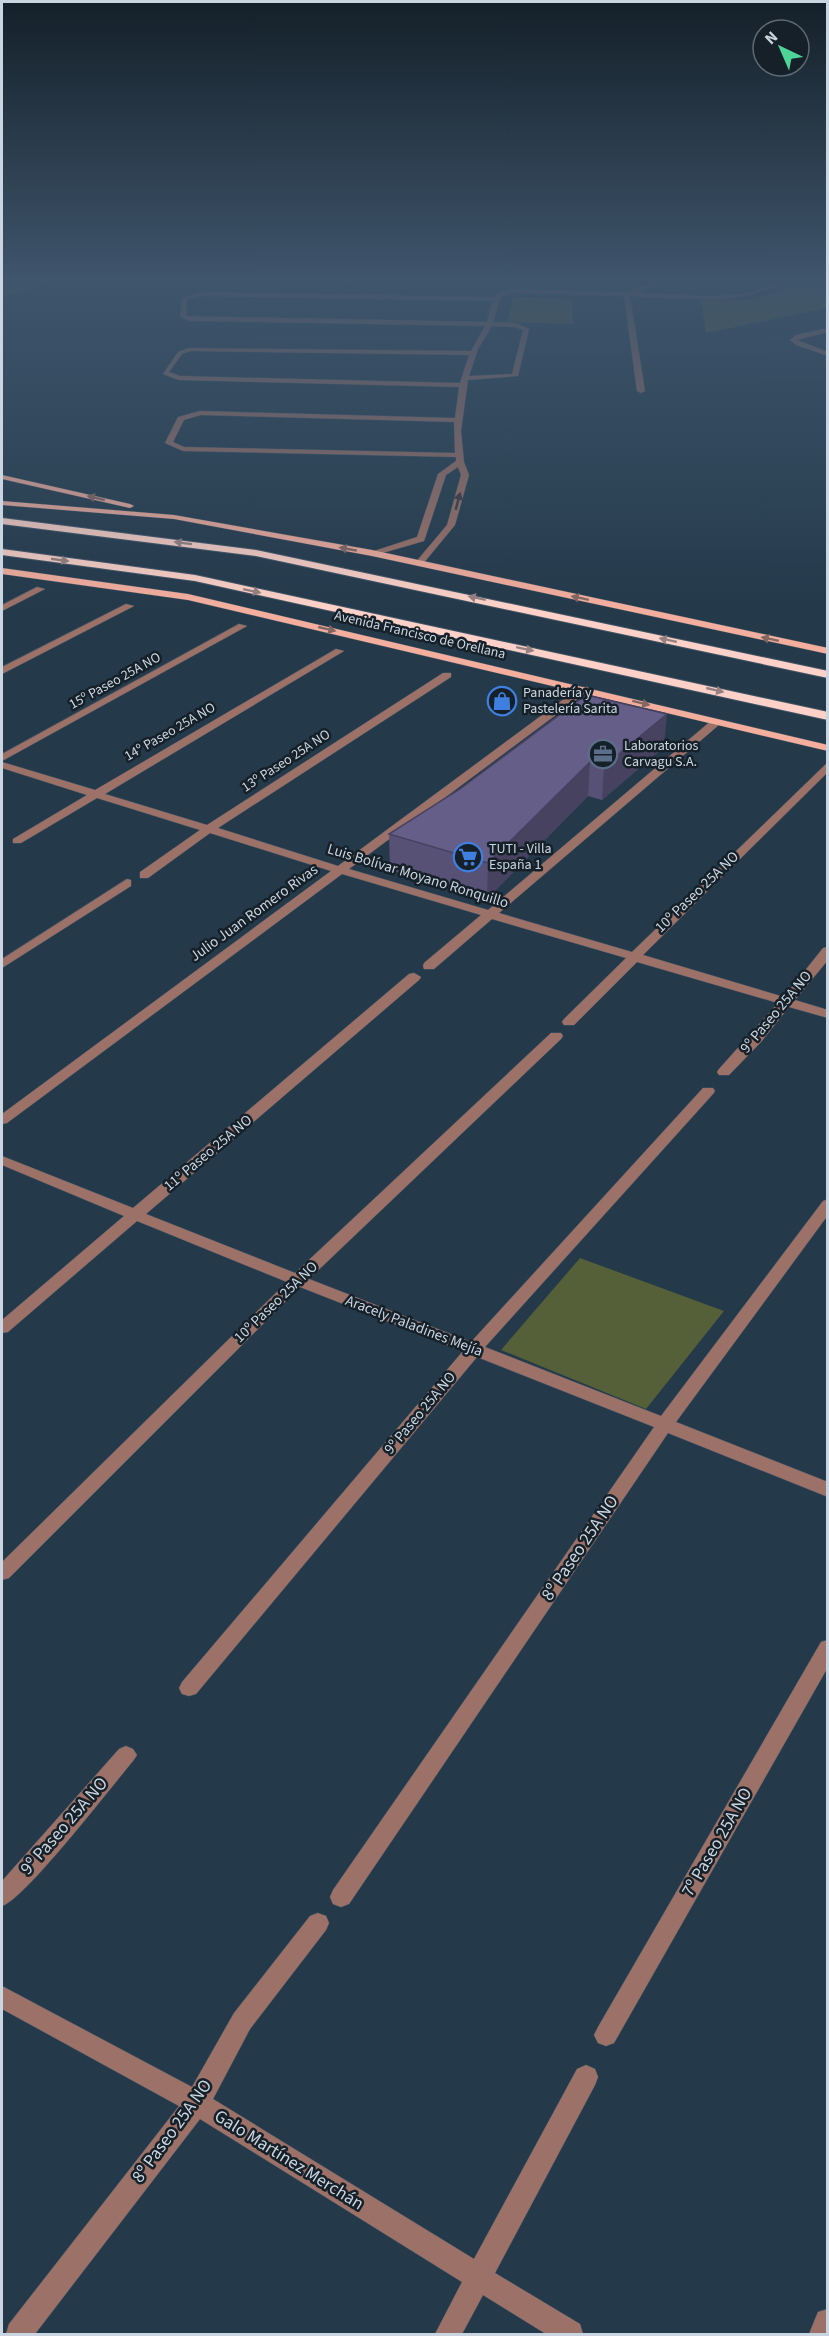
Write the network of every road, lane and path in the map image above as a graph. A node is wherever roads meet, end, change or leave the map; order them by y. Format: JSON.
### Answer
{"nodes":[{"id":1,"x":464,"y":389,"type":"edge"},
{"id":2,"x":457,"y":420,"type":"junction"},
{"id":3,"x":459,"y":459,"type":"junction"},
{"id":4,"x":2,"y":477,"type":"edge"},
{"id":5,"x":2,"y":503,"type":"edge"},
{"id":6,"x":174,"y":517,"type":"junction"},
{"id":7,"x":2,"y":521,"type":"edge"},
{"id":8,"x":421,"y":538,"type":"junction"},
{"id":9,"x":440,"y":540,"type":"junction"},
{"id":10,"x":2,"y":552,"type":"edge"},
{"id":11,"x":372,"y":553,"type":"junction"},
{"id":12,"x":419,"y":563,"type":"junction"},
{"id":13,"x":2,"y":571,"type":"edge"},
{"id":14,"x":40,"y":589,"type":"dead end"},
{"id":15,"x":129,"y":606,"type":"dead end"},
{"id":16,"x":2,"y":608,"type":"edge"},
{"id":17,"x":242,"y":627,"type":"dead end"},
{"id":18,"x":339,"y":651,"type":"dead end"},
{"id":19,"x":828,"y":651,"type":"edge"},
{"id":20,"x":2,"y":671,"type":"edge"},
{"id":21,"x":447,"y":675,"type":"dead end"},
{"id":22,"x":828,"y":675,"type":"edge"},
{"id":23,"x":584,"y":689,"type":"junction"},
{"id":24,"x":828,"y":716,"type":"edge"},
{"id":25,"x":716,"y":722,"type":"junction"},
{"id":26,"x":828,"y":748,"type":"edge"},
{"id":27,"x":2,"y":758,"type":"edge"},
{"id":28,"x":2,"y":765,"type":"edge"},
{"id":29,"x":828,"y":765,"type":"edge"},
{"id":30,"x":98,"y":793,"type":"junction"},
{"id":31,"x":210,"y":829,"type":"junction"},
{"id":32,"x":17,"y":841,"type":"dead end"},
{"id":33,"x":340,"y":870,"type":"junction"},
{"id":34,"x":144,"y":875,"type":"dead end"},
{"id":35,"x":127,"y":882,"type":"dead end"},
{"id":36,"x":490,"y":914,"type":"junction"},
{"id":37,"x":828,"y":951,"type":"edge"},
{"id":38,"x":632,"y":957,"type":"junction"},
{"id":39,"x":2,"y":964,"type":"edge"},
{"id":40,"x":429,"y":966,"type":"dead end"},
{"id":41,"x":414,"y":977,"type":"dead end"},
{"id":42,"x":784,"y":1002,"type":"junction"},
{"id":43,"x":828,"y":1014,"type":"edge"},
{"id":44,"x":568,"y":1022,"type":"dead end"},
{"id":45,"x":556,"y":1036,"type":"dead end"},
{"id":46,"x":723,"y":1072,"type":"dead end"},
{"id":47,"x":708,"y":1091,"type":"dead end"},
{"id":48,"x":2,"y":1120,"type":"edge"},
{"id":49,"x":2,"y":1160,"type":"edge"},
{"id":50,"x":828,"y":1204,"type":"edge"},
{"id":51,"x":134,"y":1216,"type":"junction"},
{"id":52,"x":297,"y":1281,"type":"junction"},
{"id":53,"x":2,"y":1328,"type":"edge"},
{"id":54,"x":474,"y":1349,"type":"junction"},
{"id":55,"x":665,"y":1424,"type":"junction"},
{"id":56,"x":828,"y":1490,"type":"edge"},
{"id":57,"x":2,"y":1574,"type":"edge"},
{"id":58,"x":828,"y":1648,"type":"edge"},
{"id":59,"x":189,"y":1688,"type":"dead end"},
{"id":60,"x":126,"y":1755,"type":"dead end"},
{"id":61,"x":2,"y":1896,"type":"edge"},
{"id":62,"x":341,"y":1897,"type":"dead end"},
{"id":63,"x":318,"y":1923,"type":"dead end"},
{"id":64,"x":2,"y":1996,"type":"edge"},
{"id":65,"x":606,"y":2036,"type":"dead end"},
{"id":66,"x":586,"y":2077,"type":"dead end"},
{"id":67,"x":197,"y":2103,"type":"junction"},
{"id":68,"x":479,"y":2276,"type":"junction"},
{"id":69,"x":828,"y":2322,"type":"edge"},
{"id":70,"x":19,"y":2334,"type":"edge"},
{"id":71,"x":448,"y":2334,"type":"edge"},
{"id":72,"x":570,"y":2334,"type":"edge"},
{"id":73,"x":822,"y":2334,"type":"edge"}],
"edges":[{"from":1,"to":2,"type":"street"},
{"from":2,"to":3,"type":"street"},
{"from":2,"to":3,"type":"street"},
{"from":3,"to":8,"type":"street"},
{"from":9,"to":3,"type":"street","one_way":true},
{"from":6,"to":4,"type":"main road","one_way":true},
{"from":5,"to":6,"type":"main road"},
{"from":11,"to":6,"type":"main road","one_way":true},
{"from":22,"to":7,"type":"highway","one_way":true},
{"from":8,"to":9,"type":"street"},
{"from":8,"to":11,"type":"street"},
{"from":9,"to":12,"type":"street"},
{"from":10,"to":24,"type":"highway","name":"Avenida Francisco de Orellana","one_way":true},
{"from":11,"to":12,"type":"main road"},
{"from":19,"to":12,"type":"main road","one_way":true},
{"from":13,"to":23,"type":"main road","name":"Avenida Francisco de Orellana","one_way":true},
{"from":14,"to":16,"type":"street"},
{"from":15,"to":20,"type":"street"},
{"from":17,"to":27,"type":"street","name":"15º Paseo 25A NO"},
{"from":18,"to":30,"type":"street","name":"14º Paseo 25A NO"},
{"from":21,"to":31,"type":"street","name":"13º Paseo 25A NO"},
{"from":23,"to":25,"type":"main road","name":"Avenida Francisco de Orellana","one_way":true},
{"from":23,"to":33,"type":"street","name":"Julio Juan Romero Rivas"},
{"from":25,"to":26,"type":"main road","name":"Avenida Francisco de Orellana"},
{"from":25,"to":36,"type":"street"},
{"from":28,"to":30,"type":"street","name":"Luis Bolívar Moyano Ronquillo"},
{"from":29,"to":38,"type":"street","name":"10º Paseo 25A NO"},
{"from":30,"to":31,"type":"street","name":"Luis Bolívar Moyano Ronquillo"},
{"from":30,"to":32,"type":"street","name":"14º Paseo 25A NO"},
{"from":31,"to":33,"type":"street","name":"Luis Bolívar Moyano Ronquillo"},
{"from":31,"to":34,"type":"street","name":"13º Paseo 25A NO"},
{"from":33,"to":36,"type":"street","name":"Luis Bolívar Moyano Ronquillo"},
{"from":33,"to":48,"type":"street","name":"Julio Juan Romero Rivas"},
{"from":35,"to":39,"type":"street"},
{"from":36,"to":38,"type":"street","name":"Luis Bolívar Moyano Ronquillo"},
{"from":36,"to":40,"type":"street"},
{"from":37,"to":42,"type":"street","name":"9º Paseo 25A NO"},
{"from":38,"to":42,"type":"street","name":"Luis Bolívar Moyano Ronquillo"},
{"from":38,"to":44,"type":"street","name":"10º Paseo 25A NO"},
{"from":41,"to":51,"type":"street","name":"11º Paseo 25A NO"},
{"from":42,"to":43,"type":"street","name":"Luis Bolívar Moyano Ronquillo"},
{"from":42,"to":46,"type":"street","name":"9º Paseo 25A NO"},
{"from":45,"to":52,"type":"street","name":"10º Paseo 25A NO"},
{"from":47,"to":54,"type":"street","name":"9º Paseo 25A NO"},
{"from":49,"to":51,"type":"street","name":"Aracely Paladines Mejía"},
{"from":50,"to":55,"type":"street","name":"8º Paseo 25A NO"},
{"from":51,"to":52,"type":"street","name":"Aracely Paladines Mejía"},
{"from":51,"to":53,"type":"street","name":"11º Paseo 25A NO"},
{"from":52,"to":54,"type":"street","name":"Aracely Paladines Mejía"},
{"from":52,"to":57,"type":"street","name":"10º Paseo 25A NO"},
{"from":54,"to":55,"type":"street","name":"Aracely Paladines Mejía"},
{"from":54,"to":59,"type":"street","name":"9º Paseo 25A NO"},
{"from":55,"to":56,"type":"street","name":"Aracely Paladines Mejía"},
{"from":55,"to":62,"type":"street","name":"8º Paseo 25A NO"},
{"from":58,"to":65,"type":"street","name":"7º Paseo 25A NO"},
{"from":60,"to":61,"type":"street","name":"9º Paseo 25A NO"},
{"from":63,"to":67,"type":"street","name":"8º Paseo 25A NO"},
{"from":64,"to":67,"type":"street","name":"Galo Martínez Merchán"},
{"from":66,"to":68,"type":"street"},
{"from":67,"to":68,"type":"street","name":"Galo Martínez Merchán"},
{"from":67,"to":70,"type":"street","name":"8º Paseo 25A NO"},
{"from":68,"to":71,"type":"street"},
{"from":68,"to":72,"type":"street","name":"Galo Martínez Merchán"},
{"from":69,"to":73,"type":"street"}]}
